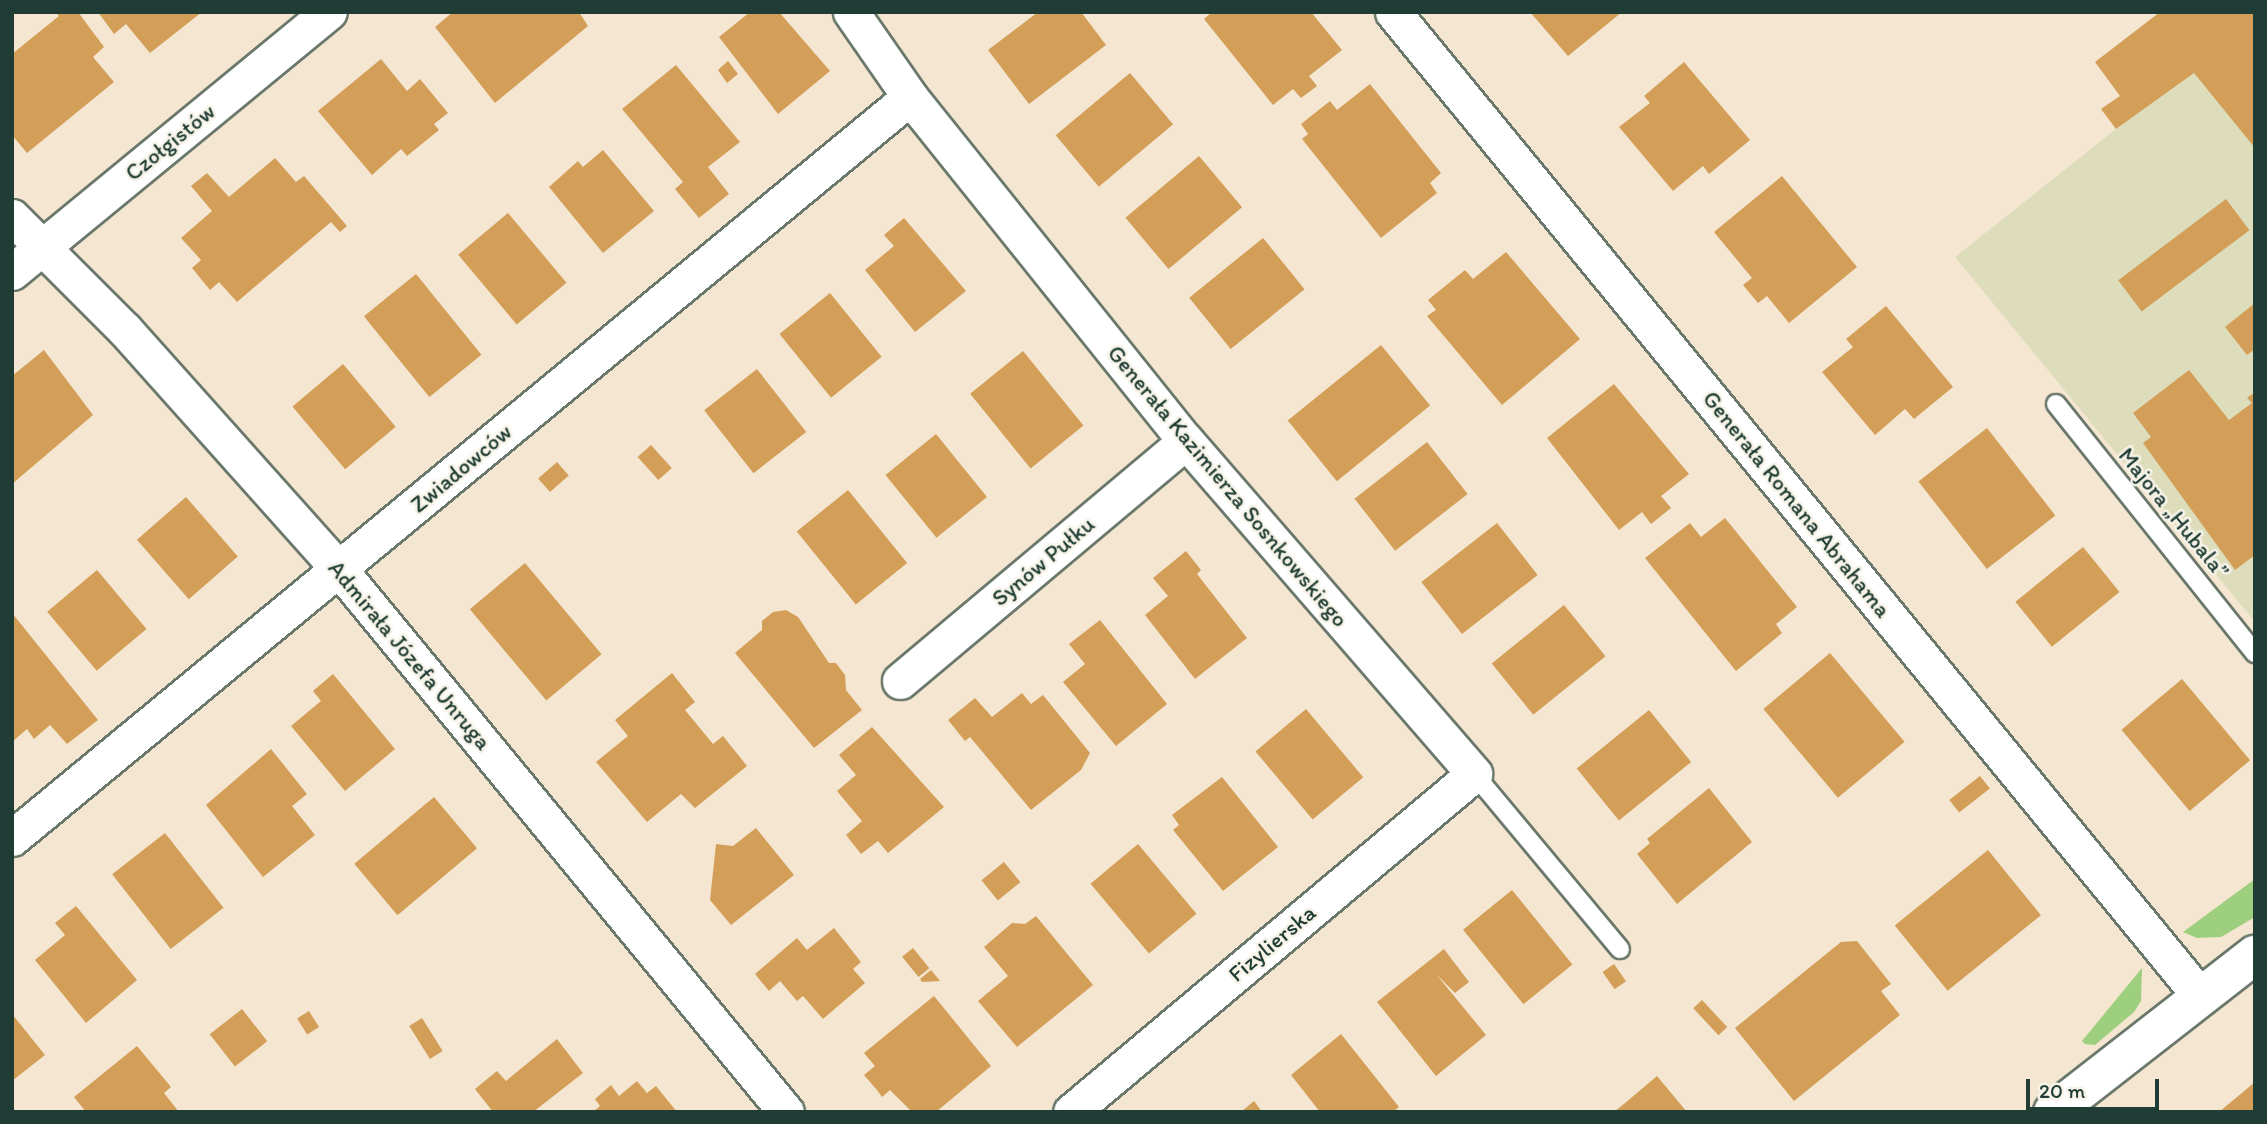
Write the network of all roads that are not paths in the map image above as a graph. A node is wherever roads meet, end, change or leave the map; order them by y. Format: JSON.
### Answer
{"nodes":[{"id":1,"x":329,"y":12,"type":"edge"},
{"id":2,"x":851,"y":12,"type":"edge"},
{"id":3,"x":1393,"y":12,"type":"edge"},
{"id":4,"x":910,"y":97,"type":"junction"},
{"id":5,"x":12,"y":217,"type":"edge"},
{"id":6,"x":41,"y":247,"type":"junction"},
{"id":7,"x":12,"y":272,"type":"edge"},
{"id":8,"x":2056,"y":404,"type":"dead end"},
{"id":9,"x":1186,"y":442,"type":"junction"},
{"id":10,"x":339,"y":569,"type":"junction"},
{"id":11,"x":2255,"y":653,"type":"edge"},
{"id":12,"x":900,"y":681,"type":"dead end"},
{"id":13,"x":1474,"y":774,"type":"junction"},
{"id":14,"x":12,"y":838,"type":"edge"},
{"id":15,"x":1620,"y":949,"type":"dead end"},
{"id":16,"x":2255,"y":955,"type":"edge"},
{"id":17,"x":2201,"y":997,"type":"junction"},
{"id":18,"x":786,"y":1112,"type":"edge"},
{"id":19,"x":1071,"y":1112,"type":"edge"},
{"id":20,"x":2053,"y":1112,"type":"edge"}],
"edges":[{"from":1,"to":6,"type":"street","name":"Czołgistów"},
{"from":2,"to":4,"type":"street","name":"Generała Kazimierza Sosnkowskiego"},
{"from":3,"to":17,"type":"street","name":"Generała Romana Abrahama"},
{"from":4,"to":9,"type":"street","name":"Generała Kazimierza Sosnkowskiego"},
{"from":4,"to":10,"type":"street","name":"Zwiadowców"},
{"from":5,"to":6,"type":"street","name":"Admirała Józefa Unruga"},
{"from":6,"to":7,"type":"street","name":"Czołgistów"},
{"from":6,"to":10,"type":"street","name":"Admirała Józefa Unruga"},
{"from":8,"to":11,"type":"lane","name":"Majora „Hubala”"},
{"from":9,"to":12,"type":"street","name":"Synów Pułku"},
{"from":9,"to":13,"type":"street","name":"Generała Kazimierza Sosnkowskiego"},
{"from":10,"to":14,"type":"street","name":"Zwiadowców"},
{"from":10,"to":18,"type":"street","name":"Admirała Józefa Unruga"},
{"from":13,"to":15,"type":"lane","name":"Generała Kazimierza Sosnkowskiego"},
{"from":13,"to":19,"type":"street","name":"Fizylierska"},
{"from":16,"to":17,"type":"street"},
{"from":17,"to":20,"type":"street"}]}
